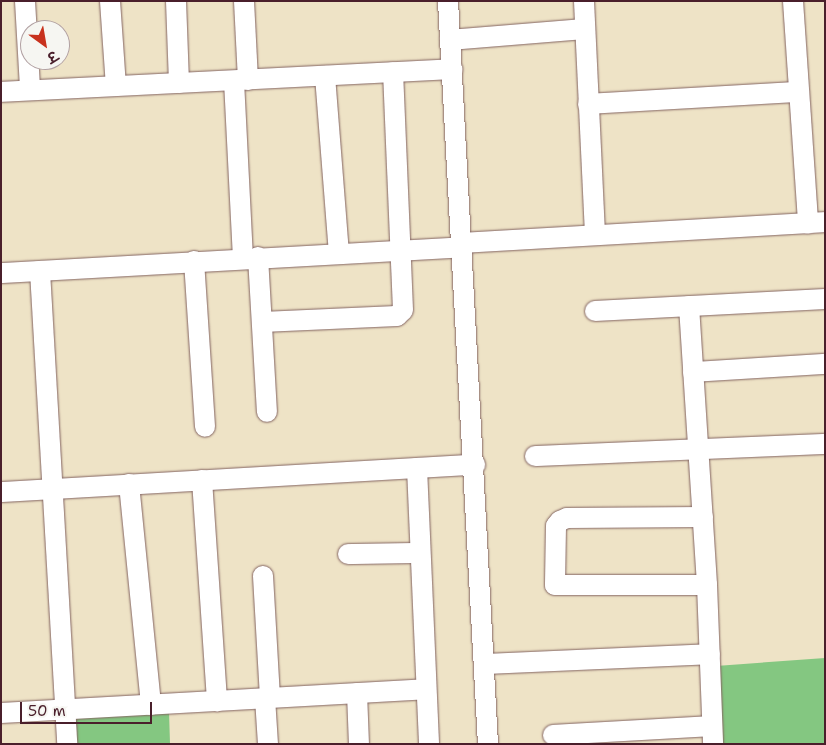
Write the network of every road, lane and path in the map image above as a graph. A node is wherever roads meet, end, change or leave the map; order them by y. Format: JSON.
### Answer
{"nodes":[{"id":1,"x":25,"y":1,"type":"edge"},
{"id":2,"x":110,"y":1,"type":"edge"},
{"id":3,"x":176,"y":1,"type":"edge"},
{"id":4,"x":244,"y":1,"type":"edge"},
{"id":5,"x":448,"y":1,"type":"edge"},
{"id":6,"x":584,"y":1,"type":"edge"},
{"id":7,"x":793,"y":1,"type":"edge"},
{"id":8,"x":584,"y":28,"type":"junction"},
{"id":9,"x":450,"y":40,"type":"junction"},
{"id":10,"x":452,"y":69,"type":"junction"},
{"id":11,"x":393,"y":72,"type":"junction"},
{"id":12,"x":325,"y":76,"type":"junction"},
{"id":13,"x":241,"y":80,"type":"junction"},
{"id":14,"x":180,"y":83,"type":"junction"},
{"id":15,"x":116,"y":86,"type":"junction"},
{"id":16,"x":30,"y":89,"type":"junction"},
{"id":17,"x":1,"y":92,"type":"edge"},
{"id":18,"x":799,"y":92,"type":"junction"},
{"id":19,"x":588,"y":104,"type":"junction"},
{"id":20,"x":816,"y":223,"type":"edge"},
{"id":21,"x":595,"y":235,"type":"junction"},
{"id":22,"x":462,"y":245,"type":"junction"},
{"id":23,"x":400,"y":250,"type":"junction"},
{"id":24,"x":339,"y":252,"type":"junction"},
{"id":25,"x":250,"y":258,"type":"junction"},
{"id":26,"x":194,"y":261,"type":"junction"},
{"id":27,"x":40,"y":271,"type":"junction"},
{"id":28,"x":1,"y":273,"type":"edge"},
{"id":29,"x":825,"y":299,"type":"edge"},
{"id":30,"x":689,"y":306,"type":"junction"},
{"id":31,"x":595,"y":310,"type":"dead end"},
{"id":32,"x":262,"y":322,"type":"junction"},
{"id":33,"x":825,"y":364,"type":"edge"},
{"id":34,"x":693,"y":372,"type":"junction"},
{"id":35,"x":267,"y":412,"type":"dead end"},
{"id":36,"x":205,"y":427,"type":"dead end"},
{"id":37,"x":825,"y":444,"type":"edge"},
{"id":38,"x":697,"y":450,"type":"junction"},
{"id":39,"x":535,"y":456,"type":"dead end"},
{"id":40,"x":475,"y":465,"type":"junction"},
{"id":41,"x":417,"y":468,"type":"junction"},
{"id":42,"x":202,"y":480,"type":"junction"},
{"id":43,"x":129,"y":484,"type":"junction"},
{"id":44,"x":54,"y":488,"type":"junction"},
{"id":45,"x":1,"y":492,"type":"edge"},
{"id":46,"x":702,"y":517,"type":"junction"},
{"id":47,"x":420,"y":553,"type":"junction"},
{"id":48,"x":348,"y":554,"type":"dead end"},
{"id":49,"x":263,"y":576,"type":"dead end"},
{"id":50,"x":707,"y":585,"type":"junction"},
{"id":51,"x":710,"y":654,"type":"junction"},
{"id":52,"x":484,"y":664,"type":"junction"},
{"id":53,"x":425,"y":689,"type":"junction"},
{"id":54,"x":357,"y":693,"type":"junction"},
{"id":55,"x":268,"y":698,"type":"junction"},
{"id":56,"x":217,"y":701,"type":"junction"},
{"id":57,"x":151,"y":705,"type":"junction"},
{"id":58,"x":64,"y":710,"type":"junction"},
{"id":59,"x":1,"y":713,"type":"edge"},
{"id":60,"x":553,"y":734,"type":"dead end"},
{"id":61,"x":712,"y":735,"type":"edge"},
{"id":62,"x":67,"y":744,"type":"edge"},
{"id":63,"x":268,"y":744,"type":"edge"},
{"id":64,"x":359,"y":744,"type":"edge"},
{"id":65,"x":429,"y":744,"type":"edge"},
{"id":66,"x":488,"y":744,"type":"edge"}],
"edges":[{"from":1,"to":16,"type":"street"},
{"from":2,"to":15,"type":"street"},
{"from":3,"to":14,"type":"street"},
{"from":4,"to":13,"type":"street"},
{"from":5,"to":9,"type":"street"},
{"from":6,"to":8,"type":"street"},
{"from":7,"to":18,"type":"street"},
{"from":8,"to":9,"type":"street"},
{"from":8,"to":19,"type":"street"},
{"from":9,"to":10,"type":"street"},
{"from":10,"to":11,"type":"street"},
{"from":10,"to":22,"type":"street"},
{"from":11,"to":12,"type":"street"},
{"from":11,"to":23,"type":"street"},
{"from":12,"to":13,"type":"street"},
{"from":12,"to":24,"type":"street"},
{"from":13,"to":14,"type":"street"},
{"from":13,"to":25,"type":"street"},
{"from":14,"to":15,"type":"street"},
{"from":15,"to":16,"type":"street"},
{"from":16,"to":17,"type":"street"},
{"from":18,"to":19,"type":"street"},
{"from":18,"to":20,"type":"street"},
{"from":19,"to":21,"type":"street"},
{"from":20,"to":21,"type":"street"},
{"from":21,"to":22,"type":"street"},
{"from":22,"to":23,"type":"street"},
{"from":22,"to":40,"type":"street"},
{"from":23,"to":24,"type":"street"},
{"from":23,"to":32,"type":"street"},
{"from":24,"to":25,"type":"street"},
{"from":25,"to":26,"type":"street"},
{"from":25,"to":32,"type":"street"},
{"from":26,"to":27,"type":"street"},
{"from":26,"to":36,"type":"street"},
{"from":27,"to":28,"type":"street"},
{"from":27,"to":44,"type":"street"},
{"from":29,"to":30,"type":"street"},
{"from":30,"to":31,"type":"street"},
{"from":30,"to":34,"type":"street"},
{"from":32,"to":35,"type":"street"},
{"from":33,"to":34,"type":"street"},
{"from":34,"to":38,"type":"street"},
{"from":37,"to":38,"type":"street"},
{"from":38,"to":39,"type":"street"},
{"from":38,"to":46,"type":"street"},
{"from":40,"to":41,"type":"street"},
{"from":40,"to":52,"type":"street"},
{"from":41,"to":42,"type":"street"},
{"from":41,"to":47,"type":"street"},
{"from":42,"to":43,"type":"street"},
{"from":42,"to":56,"type":"street"},
{"from":43,"to":44,"type":"street"},
{"from":43,"to":57,"type":"street"},
{"from":44,"to":45,"type":"street"},
{"from":44,"to":58,"type":"street"},
{"from":46,"to":50,"type":"street"},
{"from":46,"to":50,"type":"street"},
{"from":47,"to":48,"type":"street"},
{"from":47,"to":53,"type":"street"},
{"from":49,"to":55,"type":"street"},
{"from":50,"to":51,"type":"street"},
{"from":51,"to":52,"type":"street"},
{"from":51,"to":61,"type":"street"},
{"from":52,"to":66,"type":"street"},
{"from":53,"to":54,"type":"street"},
{"from":53,"to":65,"type":"street"},
{"from":54,"to":55,"type":"street"},
{"from":54,"to":64,"type":"street"},
{"from":55,"to":56,"type":"street"},
{"from":55,"to":63,"type":"street"},
{"from":56,"to":57,"type":"street"},
{"from":57,"to":58,"type":"street"},
{"from":58,"to":59,"type":"street"},
{"from":58,"to":62,"type":"street"},
{"from":60,"to":61,"type":"street"}]}
